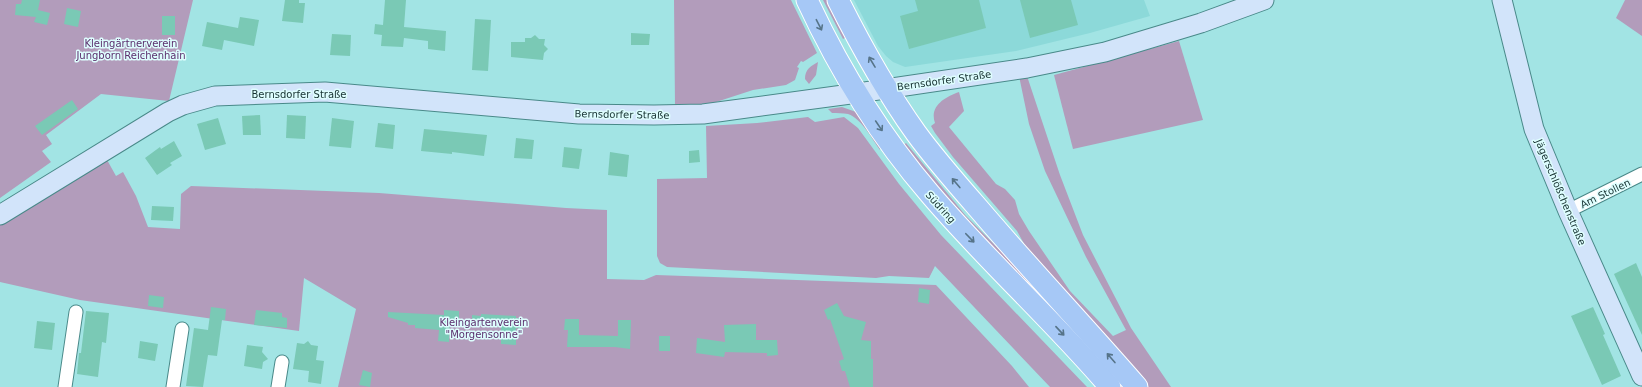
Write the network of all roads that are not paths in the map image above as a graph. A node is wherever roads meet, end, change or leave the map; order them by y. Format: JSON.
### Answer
{"nodes":[{"id":1,"x":807,"y":0,"type":"edge"},
{"id":2,"x":838,"y":0,"type":"edge"},
{"id":3,"x":1264,"y":0,"type":"edge"},
{"id":4,"x":1502,"y":0,"type":"edge"},
{"id":5,"x":887,"y":88,"type":"junction"},
{"id":6,"x":858,"y":93,"type":"junction"},
{"id":7,"x":1642,"y":174,"type":"edge"},
{"id":8,"x":1568,"y":211,"type":"junction"},
{"id":9,"x":0,"y":215,"type":"edge"},
{"id":10,"x":76,"y":312,"type":"dead end"},
{"id":11,"x":182,"y":329,"type":"dead end"},
{"id":12,"x":282,"y":362,"type":"dead end"},
{"id":13,"x":1642,"y":376,"type":"edge"},
{"id":14,"x":66,"y":387,"type":"edge"},
{"id":15,"x":173,"y":387,"type":"edge"},
{"id":16,"x":278,"y":387,"type":"edge"},
{"id":17,"x":1110,"y":387,"type":"edge"},
{"id":18,"x":1137,"y":387,"type":"edge"}],
"edges":[{"from":1,"to":6,"type":"main road","name":"Südring","one_way":true},
{"from":5,"to":2,"type":"main road","one_way":true},
{"from":3,"to":5,"type":"street","name":"Bernsdorfer Straße"},
{"from":4,"to":8,"type":"street","name":"Jägerschlößchenstraße"},
{"from":5,"to":6,"type":"street","name":"Bernsdorfer Straße"},
{"from":18,"to":5,"type":"main road","one_way":true},
{"from":6,"to":9,"type":"street","name":"Bernsdorfer Straße"},
{"from":6,"to":17,"type":"main road","name":"Südring","one_way":true},
{"from":7,"to":8,"type":"street","name":"Am Stollen"},
{"from":8,"to":13,"type":"street","name":"Jägerschlößchenstraße"},
{"from":10,"to":14,"type":"street"},
{"from":11,"to":15,"type":"street"},
{"from":12,"to":16,"type":"street"}]}
